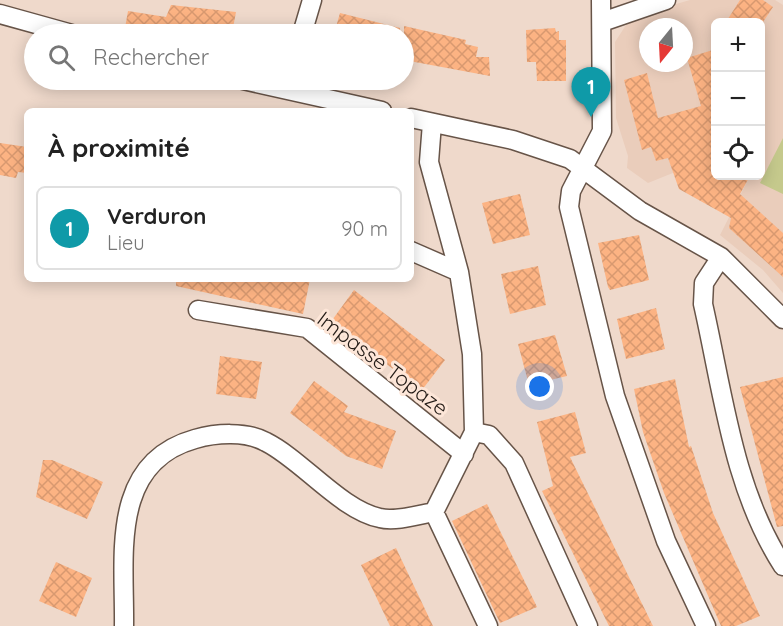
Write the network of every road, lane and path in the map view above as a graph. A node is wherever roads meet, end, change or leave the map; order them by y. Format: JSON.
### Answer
{"nodes":[{"id":1,"x":312,"y":0,"type":"edge"},
{"id":2,"x":601,"y":0,"type":"edge"},
{"id":3,"x":666,"y":0,"type":"edge"},
{"id":4,"x":0,"y":15,"type":"edge"},
{"id":5,"x":602,"y":22,"type":"junction"},
{"id":6,"x":34,"y":24,"type":"edge"},
{"id":7,"x":305,"y":24,"type":"edge"},
{"id":8,"x":309,"y":90,"type":"edge"},
{"id":9,"x":372,"y":108,"type":"edge"},
{"id":10,"x":414,"y":119,"type":"edge"},
{"id":11,"x":432,"y":123,"type":"junction"},
{"id":12,"x":583,"y":168,"type":"junction"},
{"id":13,"x":414,"y":252,"type":"edge"},
{"id":14,"x":721,"y":257,"type":"junction"},
{"id":15,"x":459,"y":272,"type":"junction"},
{"id":16,"x":198,"y":310,"type":"dead end"},
{"id":17,"x":783,"y":319,"type":"edge"},
{"id":18,"x":474,"y":432,"type":"junction"},
{"id":19,"x":464,"y":454,"type":"junction"},
{"id":20,"x":434,"y":512,"type":"junction"},
{"id":21,"x":783,"y":566,"type":"edge"},
{"id":22,"x":124,"y":626,"type":"edge"},
{"id":23,"x":488,"y":626,"type":"edge"},
{"id":24,"x":588,"y":626,"type":"edge"},
{"id":25,"x":706,"y":626,"type":"edge"}],
"edges":[{"from":1,"to":7,"type":"street"},
{"from":2,"to":5,"type":"street"},
{"from":3,"to":5,"type":"street"},
{"from":4,"to":6,"type":"street"},
{"from":5,"to":12,"type":"street"},
{"from":8,"to":9,"type":"street"},
{"from":10,"to":11,"type":"street"},
{"from":11,"to":12,"type":"street"},
{"from":11,"to":15,"type":"street"},
{"from":12,"to":14,"type":"street"},
{"from":12,"to":25,"type":"street"},
{"from":13,"to":15,"type":"street"},
{"from":14,"to":17,"type":"street"},
{"from":14,"to":21,"type":"street"},
{"from":15,"to":18,"type":"street"},
{"from":16,"to":19,"type":"street","name":"Impasse Topaze"},
{"from":18,"to":19,"type":"street"},
{"from":18,"to":24,"type":"street"},
{"from":19,"to":20,"type":"street"},
{"from":20,"to":22,"type":"street"},
{"from":20,"to":23,"type":"street"}]}
